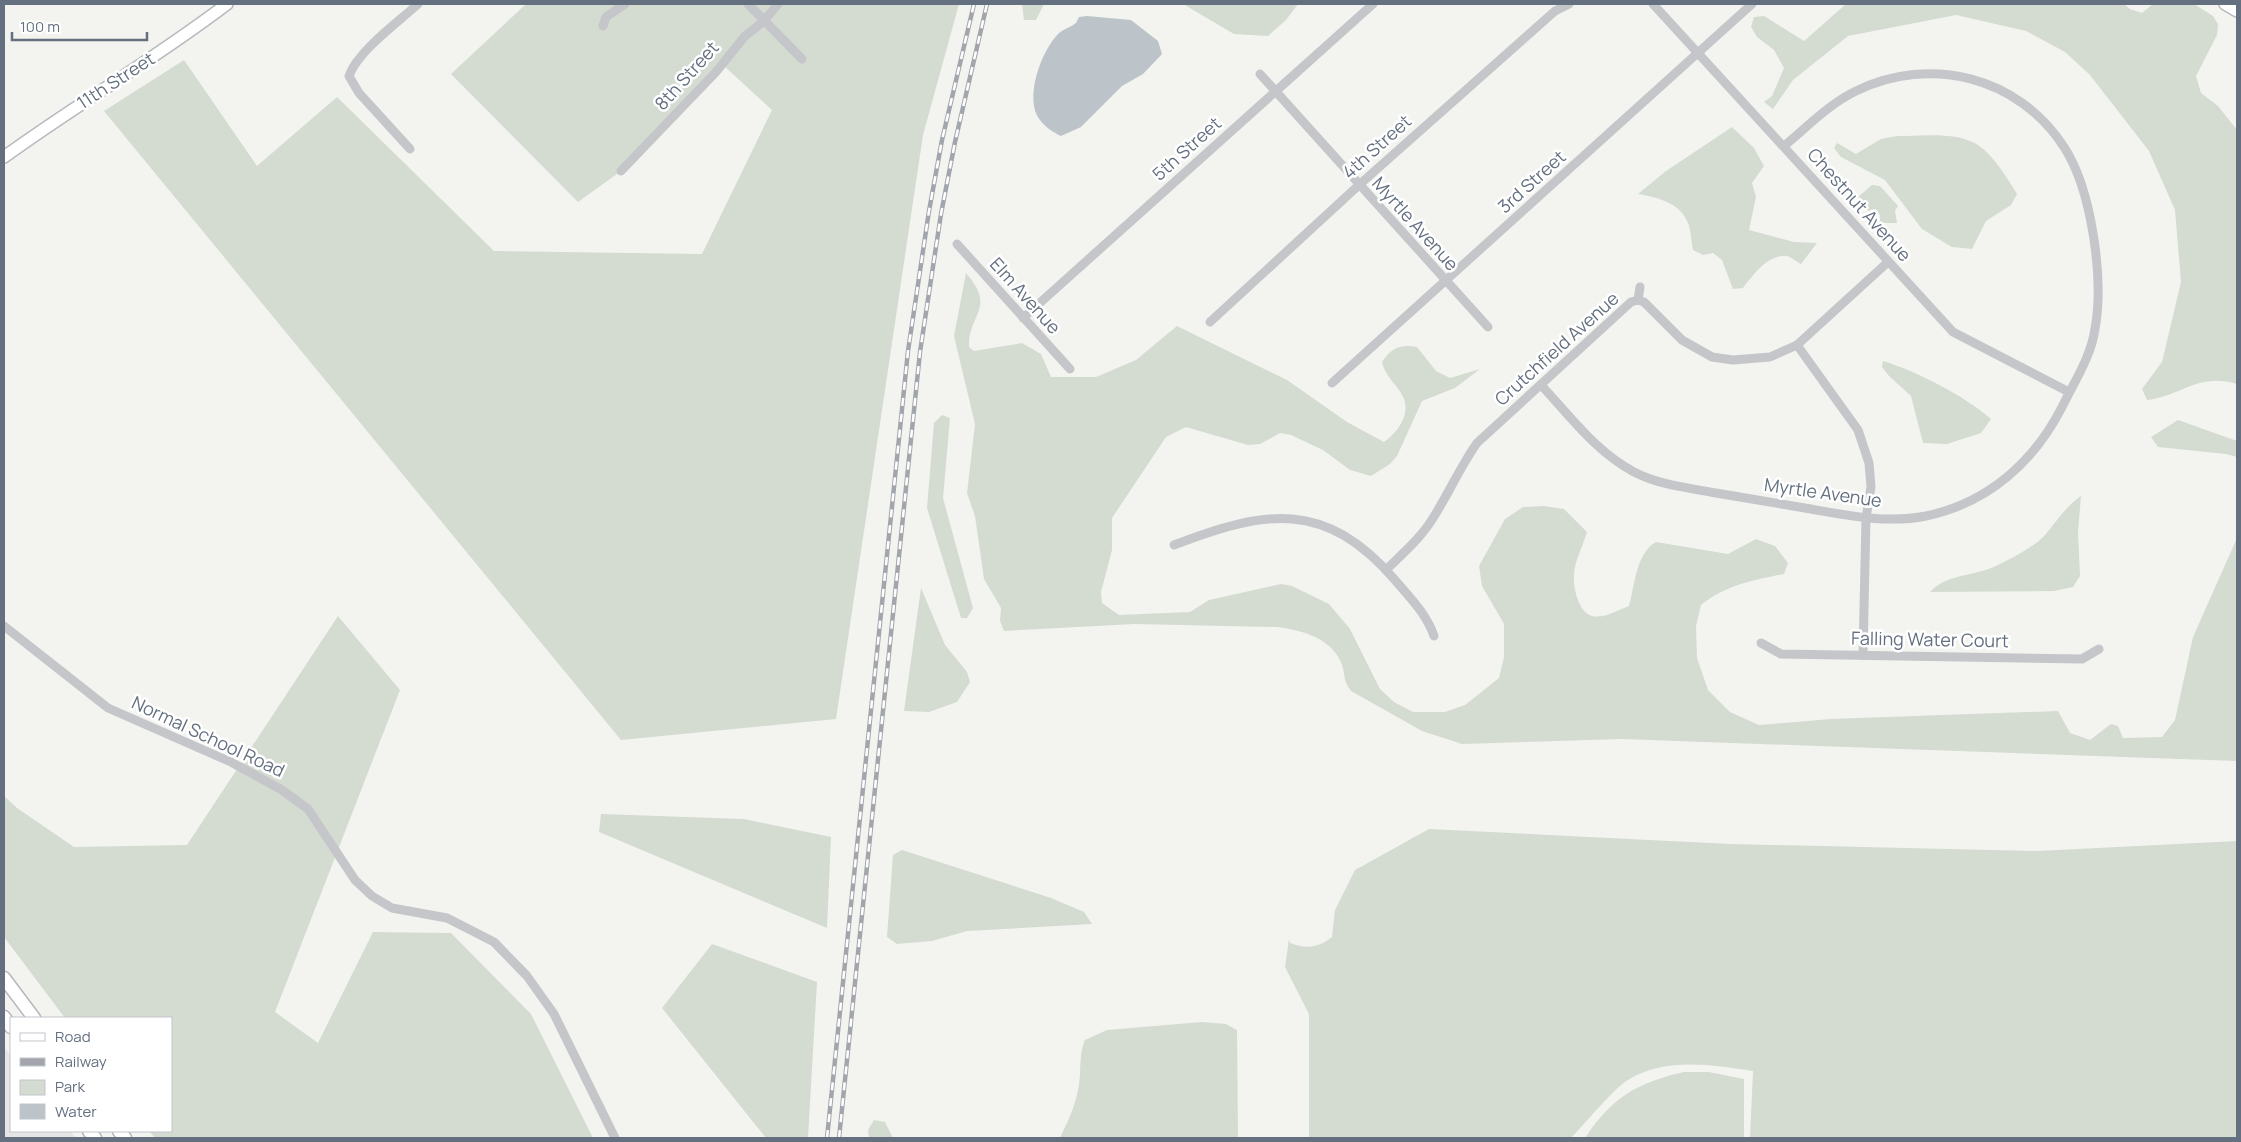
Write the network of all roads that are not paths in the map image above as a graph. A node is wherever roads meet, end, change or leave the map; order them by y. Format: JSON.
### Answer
{"nodes":[{"id":1,"x":227,"y":4,"type":"edge"},
{"id":2,"x":418,"y":4,"type":"edge"},
{"id":3,"x":625,"y":4,"type":"edge"},
{"id":4,"x":748,"y":4,"type":"edge"},
{"id":5,"x":778,"y":4,"type":"edge"},
{"id":6,"x":1373,"y":4,"type":"edge"},
{"id":7,"x":1570,"y":4,"type":"edge"},
{"id":8,"x":1653,"y":4,"type":"edge"},
{"id":9,"x":1752,"y":4,"type":"edge"},
{"id":10,"x":2224,"y":4,"type":"edge"},
{"id":11,"x":2237,"y":11,"type":"edge"},
{"id":12,"x":764,"y":21,"type":"junction"},
{"id":13,"x":603,"y":26,"type":"dead end"},
{"id":14,"x":1697,"y":54,"type":"junction"},
{"id":15,"x":802,"y":58,"type":"dead end"},
{"id":16,"x":1260,"y":74,"type":"dead end"},
{"id":17,"x":1274,"y":92,"type":"junction"},
{"id":18,"x":1784,"y":146,"type":"junction"},
{"id":19,"x":410,"y":149,"type":"dead end"},
{"id":20,"x":4,"y":157,"type":"edge"},
{"id":21,"x":621,"y":171,"type":"dead end"},
{"id":22,"x":1359,"y":185,"type":"junction"},
{"id":23,"x":956,"y":244,"type":"dead end"},
{"id":24,"x":1888,"y":262,"type":"junction"},
{"id":25,"x":1446,"y":282,"type":"junction"},
{"id":26,"x":1640,"y":287,"type":"dead end"},
{"id":27,"x":1638,"y":300,"type":"junction"},
{"id":28,"x":1023,"y":318,"type":"junction"},
{"id":29,"x":1210,"y":322,"type":"dead end"},
{"id":30,"x":1488,"y":327,"type":"dead end"},
{"id":31,"x":1797,"y":345,"type":"junction"},
{"id":32,"x":1070,"y":369,"type":"dead end"},
{"id":33,"x":1332,"y":383,"type":"dead end"},
{"id":34,"x":1541,"y":386,"type":"junction"},
{"id":35,"x":2069,"y":392,"type":"junction"},
{"id":36,"x":1866,"y":518,"type":"junction"},
{"id":37,"x":1174,"y":545,"type":"dead end"},
{"id":38,"x":1386,"y":570,"type":"junction"},
{"id":39,"x":4,"y":626,"type":"edge"},
{"id":40,"x":1434,"y":636,"type":"dead end"},
{"id":41,"x":1761,"y":643,"type":"dead end"},
{"id":42,"x":2099,"y":649,"type":"dead end"},
{"id":43,"x":1863,"y":655,"type":"junction"},
{"id":44,"x":4,"y":978,"type":"edge"},
{"id":45,"x":33,"y":1017,"type":"edge"},
{"id":46,"x":615,"y":1138,"type":"edge"}],
"edges":[{"from":1,"to":20,"type":"main road","name":"11th Street"},
{"from":2,"to":19,"type":"street"},
{"from":3,"to":13,"type":"street"},
{"from":4,"to":12,"type":"street"},
{"from":5,"to":12,"type":"street","name":"8th Street"},
{"from":6,"to":17,"type":"street","name":"5th Street"},
{"from":7,"to":22,"type":"street","name":"4th Street"},
{"from":8,"to":14,"type":"street","name":"Chestnut Avenue"},
{"from":9,"to":14,"type":"street","name":"3rd Street"},
{"from":10,"to":11,"type":"main road"},
{"from":12,"to":15,"type":"street"},
{"from":12,"to":21,"type":"street","name":"8th Street"},
{"from":14,"to":18,"type":"street","name":"Chestnut Avenue"},
{"from":14,"to":25,"type":"street","name":"3rd Street"},
{"from":16,"to":17,"type":"street","name":"Myrtle Avenue"},
{"from":17,"to":22,"type":"street","name":"Myrtle Avenue"},
{"from":17,"to":28,"type":"street","name":"5th Street"},
{"from":18,"to":24,"type":"street","name":"Chestnut Avenue"},
{"from":18,"to":35,"type":"street","name":"Myrtle Avenue"},
{"from":22,"to":25,"type":"street","name":"Myrtle Avenue"},
{"from":22,"to":29,"type":"street","name":"4th Street"},
{"from":23,"to":28,"type":"street","name":"Elm Avenue"},
{"from":24,"to":31,"type":"street","name":"Crutchfield Avenue"},
{"from":24,"to":35,"type":"street","name":"Chestnut Avenue"},
{"from":25,"to":30,"type":"street","name":"Myrtle Avenue"},
{"from":25,"to":33,"type":"street","name":"3rd Street"},
{"from":26,"to":27,"type":"street"},
{"from":27,"to":31,"type":"street","name":"Crutchfield Avenue"},
{"from":27,"to":34,"type":"street","name":"Crutchfield Avenue"},
{"from":28,"to":32,"type":"street","name":"Elm Avenue"},
{"from":31,"to":36,"type":"street"},
{"from":34,"to":36,"type":"street","name":"Myrtle Avenue"},
{"from":34,"to":38,"type":"street","name":"Crutchfield Avenue"},
{"from":35,"to":36,"type":"street","name":"Myrtle Avenue"},
{"from":36,"to":43,"type":"street"},
{"from":37,"to":38,"type":"street"},
{"from":38,"to":40,"type":"street"},
{"from":39,"to":46,"type":"street","name":"Normal School Road"},
{"from":41,"to":43,"type":"street","name":"Falling Water Court"},
{"from":42,"to":43,"type":"street","name":"Falling Water Court"},
{"from":44,"to":45,"type":"main road"}]}
